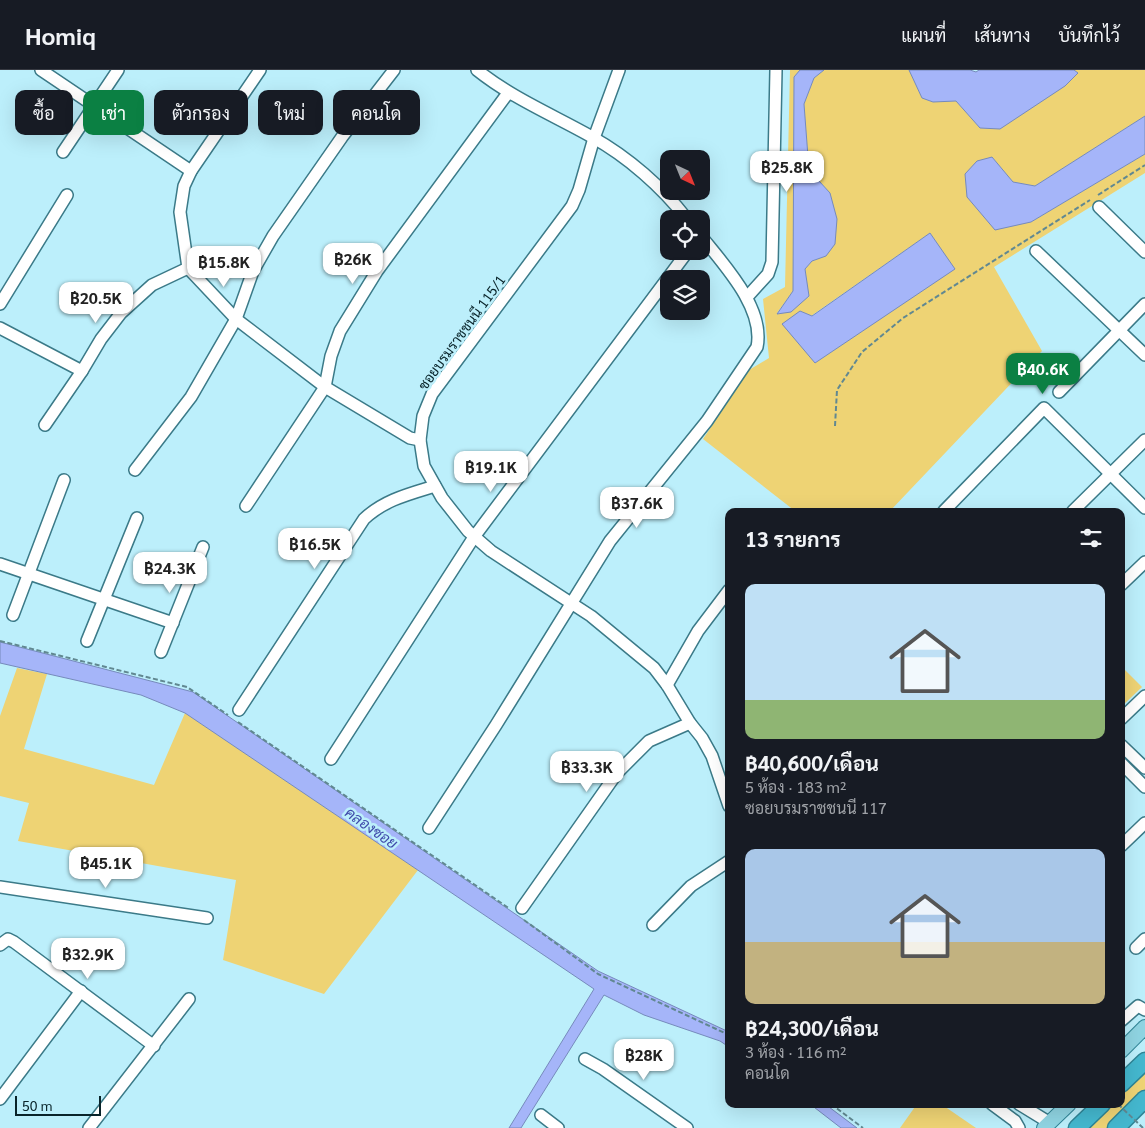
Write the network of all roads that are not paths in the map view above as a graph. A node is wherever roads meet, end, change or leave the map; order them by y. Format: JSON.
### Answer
{"nodes":[{"id":1,"x":41,"y":70,"type":"edge"},
{"id":2,"x":118,"y":70,"type":"edge"},
{"id":3,"x":260,"y":70,"type":"edge"},
{"id":4,"x":394,"y":70,"type":"edge"},
{"id":5,"x":477,"y":70,"type":"edge"},
{"id":6,"x":619,"y":70,"type":"edge"},
{"id":7,"x":776,"y":70,"type":"edge"},
{"id":8,"x":104,"y":90,"type":"edge"},
{"id":9,"x":508,"y":93,"type":"junction"},
{"id":10,"x":83,"y":98,"type":"edge"},
{"id":11,"x":83,"y":121,"type":"edge"},
{"id":12,"x":137,"y":135,"type":"edge"},
{"id":13,"x":594,"y":138,"type":"junction"},
{"id":14,"x":63,"y":152,"type":"dead end"},
{"id":15,"x":191,"y":172,"type":"junction"},
{"id":16,"x":66,"y":195,"type":"dead end"},
{"id":17,"x":1099,"y":207,"type":"dead end"},
{"id":18,"x":681,"y":210,"type":"edge"},
{"id":19,"x":710,"y":247,"type":"edge"},
{"id":20,"x":1036,"y":251,"type":"dead end"},
{"id":21,"x":1145,"y":252,"type":"edge"},
{"id":22,"x":681,"y":260,"type":"edge"},
{"id":23,"x":188,"y":268,"type":"junction"},
{"id":24,"x":748,"y":296,"type":"junction"},
{"id":25,"x":0,"y":304,"type":"edge"},
{"id":26,"x":1145,"y":304,"type":"edge"},
{"id":27,"x":236,"y":319,"type":"junction"},
{"id":28,"x":0,"y":328,"type":"edge"},
{"id":29,"x":1120,"y":331,"type":"junction"},
{"id":30,"x":1145,"y":355,"type":"edge"},
{"id":31,"x":82,"y":371,"type":"junction"},
{"id":32,"x":325,"y":387,"type":"junction"},
{"id":33,"x":1059,"y":392,"type":"dead end"},
{"id":34,"x":45,"y":425,"type":"dead end"},
{"id":35,"x":420,"y":440,"type":"junction"},
{"id":36,"x":1145,"y":440,"type":"edge"},
{"id":37,"x":135,"y":470,"type":"dead end"},
{"id":38,"x":1110,"y":475,"type":"junction"},
{"id":39,"x":64,"y":480,"type":"dead end"},
{"id":40,"x":435,"y":486,"type":"junction"},
{"id":41,"x":246,"y":506,"type":"dead end"},
{"id":42,"x":947,"y":508,"type":"edge"},
{"id":43,"x":1077,"y":508,"type":"edge"},
{"id":44,"x":1145,"y":508,"type":"edge"},
{"id":45,"x":137,"y":518,"type":"dead end"},
{"id":46,"x":474,"y":537,"type":"junction"},
{"id":47,"x":203,"y":546,"type":"dead end"},
{"id":48,"x":1145,"y":562,"type":"edge"},
{"id":49,"x":0,"y":564,"type":"edge"},
{"id":50,"x":28,"y":574,"type":"junction"},
{"id":51,"x":1125,"y":582,"type":"edge"},
{"id":52,"x":725,"y":595,"type":"edge"},
{"id":53,"x":103,"y":600,"type":"junction"},
{"id":54,"x":572,"y":603,"type":"junction"},
{"id":55,"x":12,"y":615,"type":"dead end"},
{"id":56,"x":172,"y":624,"type":"junction"},
{"id":57,"x":86,"y":641,"type":"dead end"},
{"id":58,"x":161,"y":652,"type":"dead end"},
{"id":59,"x":667,"y":685,"type":"junction"},
{"id":60,"x":1145,"y":696,"type":"edge"},
{"id":61,"x":238,"y":715,"type":"road end"},
{"id":62,"x":1125,"y":716,"type":"edge"},
{"id":63,"x":690,"y":723,"type":"junction"},
{"id":64,"x":1125,"y":749,"type":"edge"},
{"id":65,"x":331,"y":760,"type":"dead end"},
{"id":66,"x":1125,"y":767,"type":"edge"},
{"id":67,"x":1145,"y":768,"type":"edge"},
{"id":68,"x":1145,"y":787,"type":"edge"},
{"id":69,"x":725,"y":794,"type":"edge"},
{"id":70,"x":1145,"y":823,"type":"edge"},
{"id":71,"x":429,"y":828,"type":"dead end"},
{"id":72,"x":1125,"y":842,"type":"edge"},
{"id":73,"x":725,"y":864,"type":"edge"},
{"id":74,"x":0,"y":887,"type":"edge"},
{"id":75,"x":517,"y":911,"type":"road end"},
{"id":76,"x":208,"y":918,"type":"dead end"},
{"id":77,"x":653,"y":925,"type":"dead end"},
{"id":78,"x":4,"y":942,"type":"edge"},
{"id":79,"x":82,"y":991,"type":"junction"},
{"id":80,"x":189,"y":999,"type":"dead end"},
{"id":81,"x":1145,"y":1010,"type":"edge"},
{"id":82,"x":1125,"y":1017,"type":"edge"},
{"id":83,"x":1145,"y":1027,"type":"edge"},
{"id":84,"x":1125,"y":1045,"type":"edge"},
{"id":85,"x":154,"y":1046,"type":"junction"},
{"id":86,"x":585,"y":1059,"type":"dead end"},
{"id":87,"x":1145,"y":1060,"type":"edge"},
{"id":88,"x":1125,"y":1080,"type":"edge"},
{"id":89,"x":0,"y":1099,"type":"edge"},
{"id":90,"x":1145,"y":1099,"type":"edge"},
{"id":91,"x":997,"y":1108,"type":"edge"},
{"id":92,"x":1021,"y":1108,"type":"edge"},
{"id":93,"x":1025,"y":1108,"type":"edge"},
{"id":94,"x":1064,"y":1108,"type":"edge"},
{"id":95,"x":1098,"y":1108,"type":"edge"},
{"id":96,"x":541,"y":1115,"type":"dead end"},
{"id":97,"x":1017,"y":1124,"type":"edge"},
{"id":98,"x":1047,"y":1125,"type":"edge"},
{"id":99,"x":88,"y":1128,"type":"edge"},
{"id":100,"x":558,"y":1128,"type":"edge"},
{"id":101,"x":687,"y":1128,"type":"edge"},
{"id":102,"x":1077,"y":1128,"type":"edge"},
{"id":103,"x":1116,"y":1128,"type":"edge"}],
"edges":[{"from":1,"to":10,"type":"street"},
{"from":2,"to":8,"type":"street"},
{"from":3,"to":15,"type":"street"},
{"from":4,"to":27,"type":"street"},
{"from":5,"to":9,"type":"street"},
{"from":6,"to":13,"type":"street","name":"ซอยบรมราชชนนี 115/1"},
{"from":7,"to":24,"type":"street"},
{"from":9,"to":13,"type":"street"},
{"from":9,"to":32,"type":"street"},
{"from":11,"to":14,"type":"street"},
{"from":12,"to":15,"type":"street"},
{"from":13,"to":18,"type":"street"},
{"from":13,"to":35,"type":"street","name":"ซอยบรมราชชนนี 115/1"},
{"from":15,"to":23,"type":"street"},
{"from":16,"to":25,"type":"street"},
{"from":17,"to":21,"type":"street"},
{"from":19,"to":24,"type":"street"},
{"from":20,"to":29,"type":"street"},
{"from":22,"to":46,"type":"street"},
{"from":23,"to":27,"type":"street"},
{"from":23,"to":31,"type":"street"},
{"from":24,"to":54,"type":"street"},
{"from":26,"to":29,"type":"street"},
{"from":27,"to":32,"type":"street"},
{"from":27,"to":37,"type":"street"},
{"from":28,"to":31,"type":"street"},
{"from":29,"to":30,"type":"street"},
{"from":29,"to":33,"type":"street"},
{"from":31,"to":34,"type":"street"},
{"from":32,"to":35,"type":"street"},
{"from":32,"to":41,"type":"street"},
{"from":35,"to":40,"type":"street","name":"ซอยบรมราชชนนี 115/1"},
{"from":36,"to":38,"type":"street"},
{"from":38,"to":42,"type":"street"},
{"from":38,"to":43,"type":"street"},
{"from":38,"to":44,"type":"street"},
{"from":39,"to":50,"type":"street"},
{"from":40,"to":46,"type":"street","name":"ซอยบรมราชชนนี 115/1"},
{"from":40,"to":61,"type":"street"},
{"from":45,"to":53,"type":"street"},
{"from":46,"to":54,"type":"street","name":"ซอยบรมราชชนนี 115/1"},
{"from":46,"to":65,"type":"street"},
{"from":47,"to":56,"type":"street"},
{"from":48,"to":51,"type":"street"},
{"from":49,"to":50,"type":"street"},
{"from":50,"to":53,"type":"street"},
{"from":50,"to":55,"type":"street"},
{"from":52,"to":59,"type":"street"},
{"from":53,"to":56,"type":"street"},
{"from":53,"to":57,"type":"street"},
{"from":54,"to":59,"type":"street","name":"ซอยบรมราชชนนี 115/1"},
{"from":54,"to":71,"type":"street"},
{"from":56,"to":58,"type":"street"},
{"from":59,"to":63,"type":"street","name":"ซอยบรมราชชนนี 115/1"},
{"from":60,"to":62,"type":"street"},
{"from":63,"to":69,"type":"street","name":"ซอยบรมราชชนนี 115/1"},
{"from":63,"to":75,"type":"street"},
{"from":64,"to":67,"type":"street"},
{"from":66,"to":68,"type":"street"},
{"from":70,"to":72,"type":"street"},
{"from":73,"to":77,"type":"street"},
{"from":74,"to":76,"type":"street"},
{"from":78,"to":79,"type":"street"},
{"from":79,"to":85,"type":"street"},
{"from":79,"to":89,"type":"street"},
{"from":80,"to":85,"type":"street"},
{"from":81,"to":82,"type":"street"},
{"from":83,"to":84,"type":"main road"},
{"from":85,"to":99,"type":"street"},
{"from":86,"to":101,"type":"street"},
{"from":87,"to":88,"type":"highway"},
{"from":90,"to":103,"type":"highway"},
{"from":91,"to":97,"type":"street"},
{"from":92,"to":97,"type":"street"},
{"from":93,"to":98,"type":"street"},
{"from":94,"to":98,"type":"main road"},
{"from":95,"to":102,"type":"highway"},
{"from":96,"to":100,"type":"street"}]}
